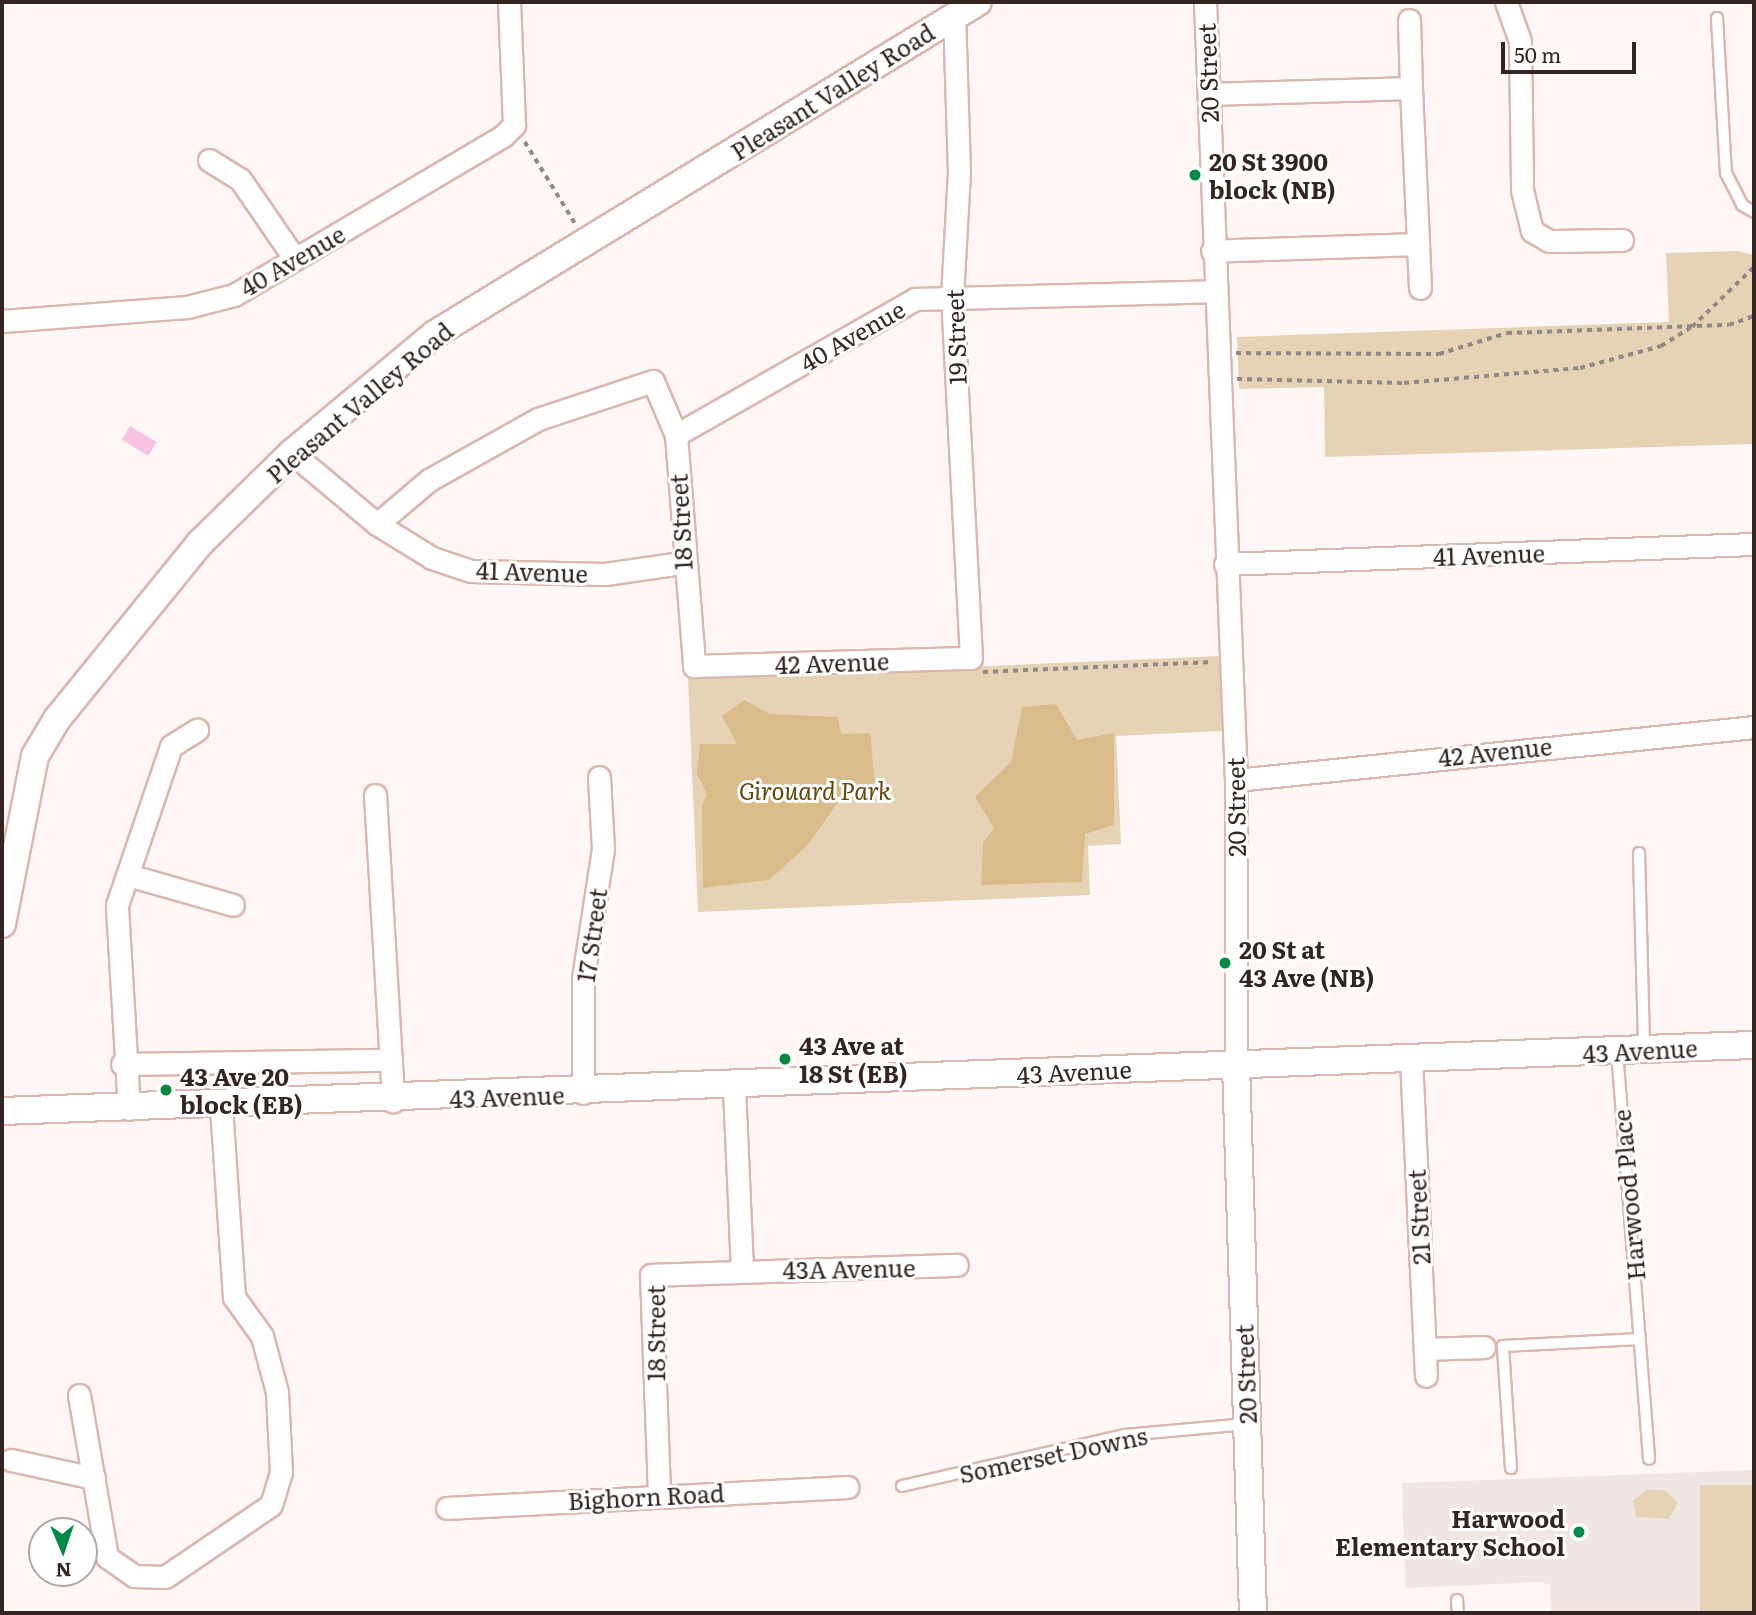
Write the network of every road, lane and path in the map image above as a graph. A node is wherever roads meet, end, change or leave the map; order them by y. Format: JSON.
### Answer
{"nodes":[{"id":1,"x":509,"y":2,"type":"edge"},
{"id":2,"x":978,"y":2,"type":"edge"},
{"id":3,"x":1205,"y":2,"type":"edge"},
{"id":4,"x":1506,"y":2,"type":"edge"},
{"id":5,"x":954,"y":16,"type":"junction"},
{"id":6,"x":1717,"y":18,"type":"dead end"},
{"id":7,"x":1409,"y":20,"type":"dead end"},
{"id":8,"x":1411,"y":88,"type":"junction"},
{"id":9,"x":1209,"y":94,"type":"junction"},
{"id":10,"x":529,"y":148,"type":"dead end"},
{"id":11,"x":209,"y":160,"type":"dead end"},
{"id":12,"x":1754,"y":212,"type":"edge"},
{"id":13,"x":1622,"y":240,"type":"dead end"},
{"id":14,"x":584,"y":243,"type":"junction"},
{"id":15,"x":1418,"y":244,"type":"junction"},
{"id":16,"x":1212,"y":251,"type":"junction"},
{"id":17,"x":295,"y":260,"type":"junction"},
{"id":18,"x":1754,"y":267,"type":"edge"},
{"id":19,"x":1420,"y":288,"type":"dead end"},
{"id":20,"x":1213,"y":291,"type":"junction"},
{"id":21,"x":952,"y":297,"type":"junction"},
{"id":22,"x":1754,"y":316,"type":"edge"},
{"id":23,"x":2,"y":321,"type":"edge"},
{"id":24,"x":1692,"y":327,"type":"junction"},
{"id":25,"x":1216,"y":353,"type":"junction"},
{"id":26,"x":1217,"y":376,"type":"junction"},
{"id":27,"x":676,"y":435,"type":"junction"},
{"id":28,"x":292,"y":453,"type":"junction"},
{"id":29,"x":377,"y":524,"type":"junction"},
{"id":30,"x":1754,"y":544,"type":"edge"},
{"id":31,"x":681,"y":562,"type":"junction"},
{"id":32,"x":1224,"y":564,"type":"junction"},
{"id":33,"x":971,"y":658,"type":"junction"},
{"id":34,"x":1229,"y":661,"type":"junction"},
{"id":35,"x":694,"y":666,"type":"joint"},
{"id":36,"x":1754,"y":727,"type":"edge"},
{"id":37,"x":197,"y":730,"type":"dead end"},
{"id":38,"x":599,"y":777,"type":"dead end"},
{"id":39,"x":1236,"y":780,"type":"junction"},
{"id":40,"x":375,"y":795,"type":"dead end"},
{"id":41,"x":1639,"y":853,"type":"dead end"},
{"id":42,"x":128,"y":875,"type":"junction"},
{"id":43,"x":233,"y":905,"type":"dead end"},
{"id":44,"x":2,"y":924,"type":"edge"},
{"id":45,"x":1754,"y":1045,"type":"edge"},
{"id":46,"x":1644,"y":1049,"type":"junction"},
{"id":47,"x":1617,"y":1051,"type":"junction"},
{"id":48,"x":1411,"y":1058,"type":"junction"},
{"id":49,"x":391,"y":1060,"type":"junction"},
{"id":50,"x":122,"y":1064,"type":"junction"},
{"id":51,"x":1236,"y":1064,"type":"junction"},
{"id":52,"x":734,"y":1087,"type":"junction"},
{"id":53,"x":583,"y":1093,"type":"junction"},
{"id":54,"x":393,"y":1101,"type":"junction"},
{"id":55,"x":221,"y":1107,"type":"junction"},
{"id":56,"x":129,"y":1108,"type":"junction"},
{"id":57,"x":2,"y":1111,"type":"edge"},
{"id":58,"x":957,"y":1265,"type":"dead end"},
{"id":59,"x":742,"y":1270,"type":"junction"},
{"id":60,"x":1640,"y":1339,"type":"junction"},
{"id":61,"x":1484,"y":1347,"type":"dead end"},
{"id":62,"x":1425,"y":1349,"type":"junction"},
{"id":63,"x":1426,"y":1376,"type":"dead end"},
{"id":64,"x":79,"y":1395,"type":"dead end"},
{"id":65,"x":1247,"y":1424,"type":"junction"},
{"id":66,"x":1649,"y":1459,"type":"dead end"},
{"id":67,"x":11,"y":1461,"type":"dead end"},
{"id":68,"x":1511,"y":1468,"type":"dead end"},
{"id":69,"x":94,"y":1478,"type":"junction"},
{"id":70,"x":902,"y":1486,"type":"dead end"},
{"id":71,"x":847,"y":1487,"type":"dead end"},
{"id":72,"x":659,"y":1493,"type":"junction"},
{"id":73,"x":447,"y":1508,"type":"dead end"},
{"id":74,"x":1457,"y":1600,"type":"dead end"},
{"id":75,"x":1253,"y":1613,"type":"edge"},
{"id":76,"x":1458,"y":1613,"type":"edge"}],
"edges":[{"from":1,"to":17,"type":"street","name":"40 Avenue"},
{"from":2,"to":5,"type":"street","name":"Pleasant Valley Road"},
{"from":3,"to":9,"type":"street","name":"20 Street"},
{"from":4,"to":13,"type":"street"},
{"from":5,"to":14,"type":"street","name":"Pleasant Valley Road"},
{"from":5,"to":21,"type":"street","name":"19 Street"},
{"from":6,"to":12,"type":"lane"},
{"from":7,"to":8,"type":"street"},
{"from":8,"to":9,"type":"street"},
{"from":8,"to":15,"type":"street"},
{"from":9,"to":16,"type":"street","name":"20 Street"},
{"from":10,"to":14,"type":"path"},
{"from":11,"to":17,"type":"street"},
{"from":14,"to":28,"type":"street","name":"Pleasant Valley Road"},
{"from":15,"to":16,"type":"street"},
{"from":15,"to":19,"type":"street"},
{"from":16,"to":20,"type":"street","name":"20 Street"},
{"from":17,"to":23,"type":"street","name":"40 Avenue"},
{"from":18,"to":24,"type":"path"},
{"from":20,"to":21,"type":"street","name":"40 Avenue"},
{"from":20,"to":25,"type":"street","name":"20 Street"},
{"from":21,"to":27,"type":"street","name":"40 Avenue"},
{"from":21,"to":33,"type":"street","name":"19 Street"},
{"from":22,"to":24,"type":"path"},
{"from":24,"to":25,"type":"path"},
{"from":24,"to":26,"type":"path"},
{"from":25,"to":26,"type":"street","name":"20 Street"},
{"from":26,"to":32,"type":"street","name":"20 Street"},
{"from":27,"to":29,"type":"street","name":"18 Street"},
{"from":27,"to":31,"type":"street","name":"18 Street"},
{"from":28,"to":29,"type":"street","name":"41 Avenue"},
{"from":28,"to":44,"type":"street","name":"Pleasant Valley Road"},
{"from":29,"to":31,"type":"street","name":"41 Avenue"},
{"from":30,"to":32,"type":"street","name":"41 Avenue"},
{"from":31,"to":35,"type":"street","name":"18 Street"},
{"from":32,"to":34,"type":"street","name":"20 Street"},
{"from":33,"to":34,"type":"path"},
{"from":33,"to":35,"type":"street","name":"42 Avenue"},
{"from":34,"to":39,"type":"street","name":"20 Street"},
{"from":36,"to":39,"type":"street","name":"42 Avenue"},
{"from":37,"to":42,"type":"street"},
{"from":38,"to":53,"type":"street","name":"17 Street"},
{"from":39,"to":51,"type":"street","name":"20 Street"},
{"from":40,"to":49,"type":"street"},
{"from":41,"to":46,"type":"lane"},
{"from":42,"to":43,"type":"street"},
{"from":42,"to":50,"type":"street"},
{"from":45,"to":46,"type":"street","name":"43 Avenue"},
{"from":46,"to":47,"type":"street","name":"43 Avenue"},
{"from":47,"to":48,"type":"street","name":"43 Avenue"},
{"from":47,"to":60,"type":"lane","name":"Harwood Place"},
{"from":48,"to":51,"type":"street","name":"43 Avenue"},
{"from":48,"to":62,"type":"street","name":"21 Street"},
{"from":49,"to":50,"type":"street"},
{"from":49,"to":54,"type":"street"},
{"from":50,"to":56,"type":"street"},
{"from":51,"to":52,"type":"street","name":"43 Avenue"},
{"from":51,"to":65,"type":"street","name":"20 Street"},
{"from":52,"to":53,"type":"street","name":"43 Avenue"},
{"from":52,"to":59,"type":"street"},
{"from":53,"to":54,"type":"street","name":"43 Avenue"},
{"from":54,"to":55,"type":"street","name":"43 Avenue"},
{"from":55,"to":56,"type":"street","name":"43 Avenue"},
{"from":55,"to":69,"type":"street"},
{"from":56,"to":57,"type":"street","name":"43 Avenue"},
{"from":58,"to":59,"type":"street","name":"43A Avenue"},
{"from":59,"to":72,"type":"street","name":"18 Street"},
{"from":60,"to":66,"type":"lane","name":"Harwood Place"},
{"from":60,"to":68,"type":"lane"},
{"from":61,"to":62,"type":"street"},
{"from":62,"to":63,"type":"street","name":"21 Street"},
{"from":64,"to":69,"type":"street"},
{"from":65,"to":70,"type":"lane","name":"Somerset Downs"},
{"from":65,"to":75,"type":"street","name":"20 Street"},
{"from":67,"to":69,"type":"street"},
{"from":71,"to":72,"type":"street","name":"Bighorn Road"},
{"from":72,"to":73,"type":"street","name":"Bighorn Road"},
{"from":74,"to":76,"type":"lane"}]}
